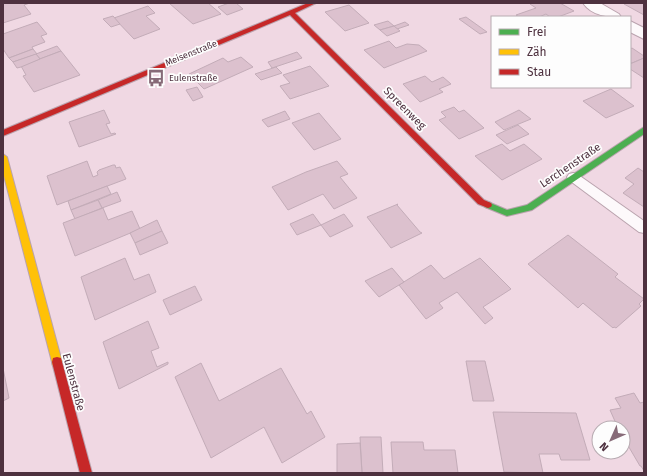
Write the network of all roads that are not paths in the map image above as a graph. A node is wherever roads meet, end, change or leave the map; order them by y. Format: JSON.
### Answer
{"nodes":[{"id":1,"x":313,"y":3,"type":"edge"},
{"id":2,"x":590,"y":3,"type":"edge"},
{"id":3,"x":291,"y":12,"type":"junction"},
{"id":4,"x":612,"y":16,"type":"edge"},
{"id":5,"x":631,"y":27,"type":"edge"},
{"id":6,"x":644,"y":34,"type":"edge"},
{"id":7,"x":644,"y":130,"type":"edge"},
{"id":8,"x":3,"y":133,"type":"edge"},
{"id":9,"x":3,"y":157,"type":"edge"},
{"id":10,"x":573,"y":177,"type":"junction"},
{"id":11,"x":507,"y":213,"type":"joint"},
{"id":12,"x":644,"y":228,"type":"edge"},
{"id":13,"x":86,"y":473,"type":"edge"}],
"edges":[{"from":1,"to":3,"type":"street","name":"Meisenstraße"},
{"from":2,"to":4,"type":"street"},
{"from":3,"to":8,"type":"street","name":"Meisenstraße"},
{"from":3,"to":11,"type":"street","name":"Spreenweg"},
{"from":5,"to":6,"type":"street"},
{"from":7,"to":10,"type":"street","name":"Lerchenstraße"},
{"from":9,"to":13,"type":"street","name":"Eulenstraße"},
{"from":10,"to":11,"type":"street","name":"Lerchenstraße"},
{"from":10,"to":12,"type":"lane"}]}
